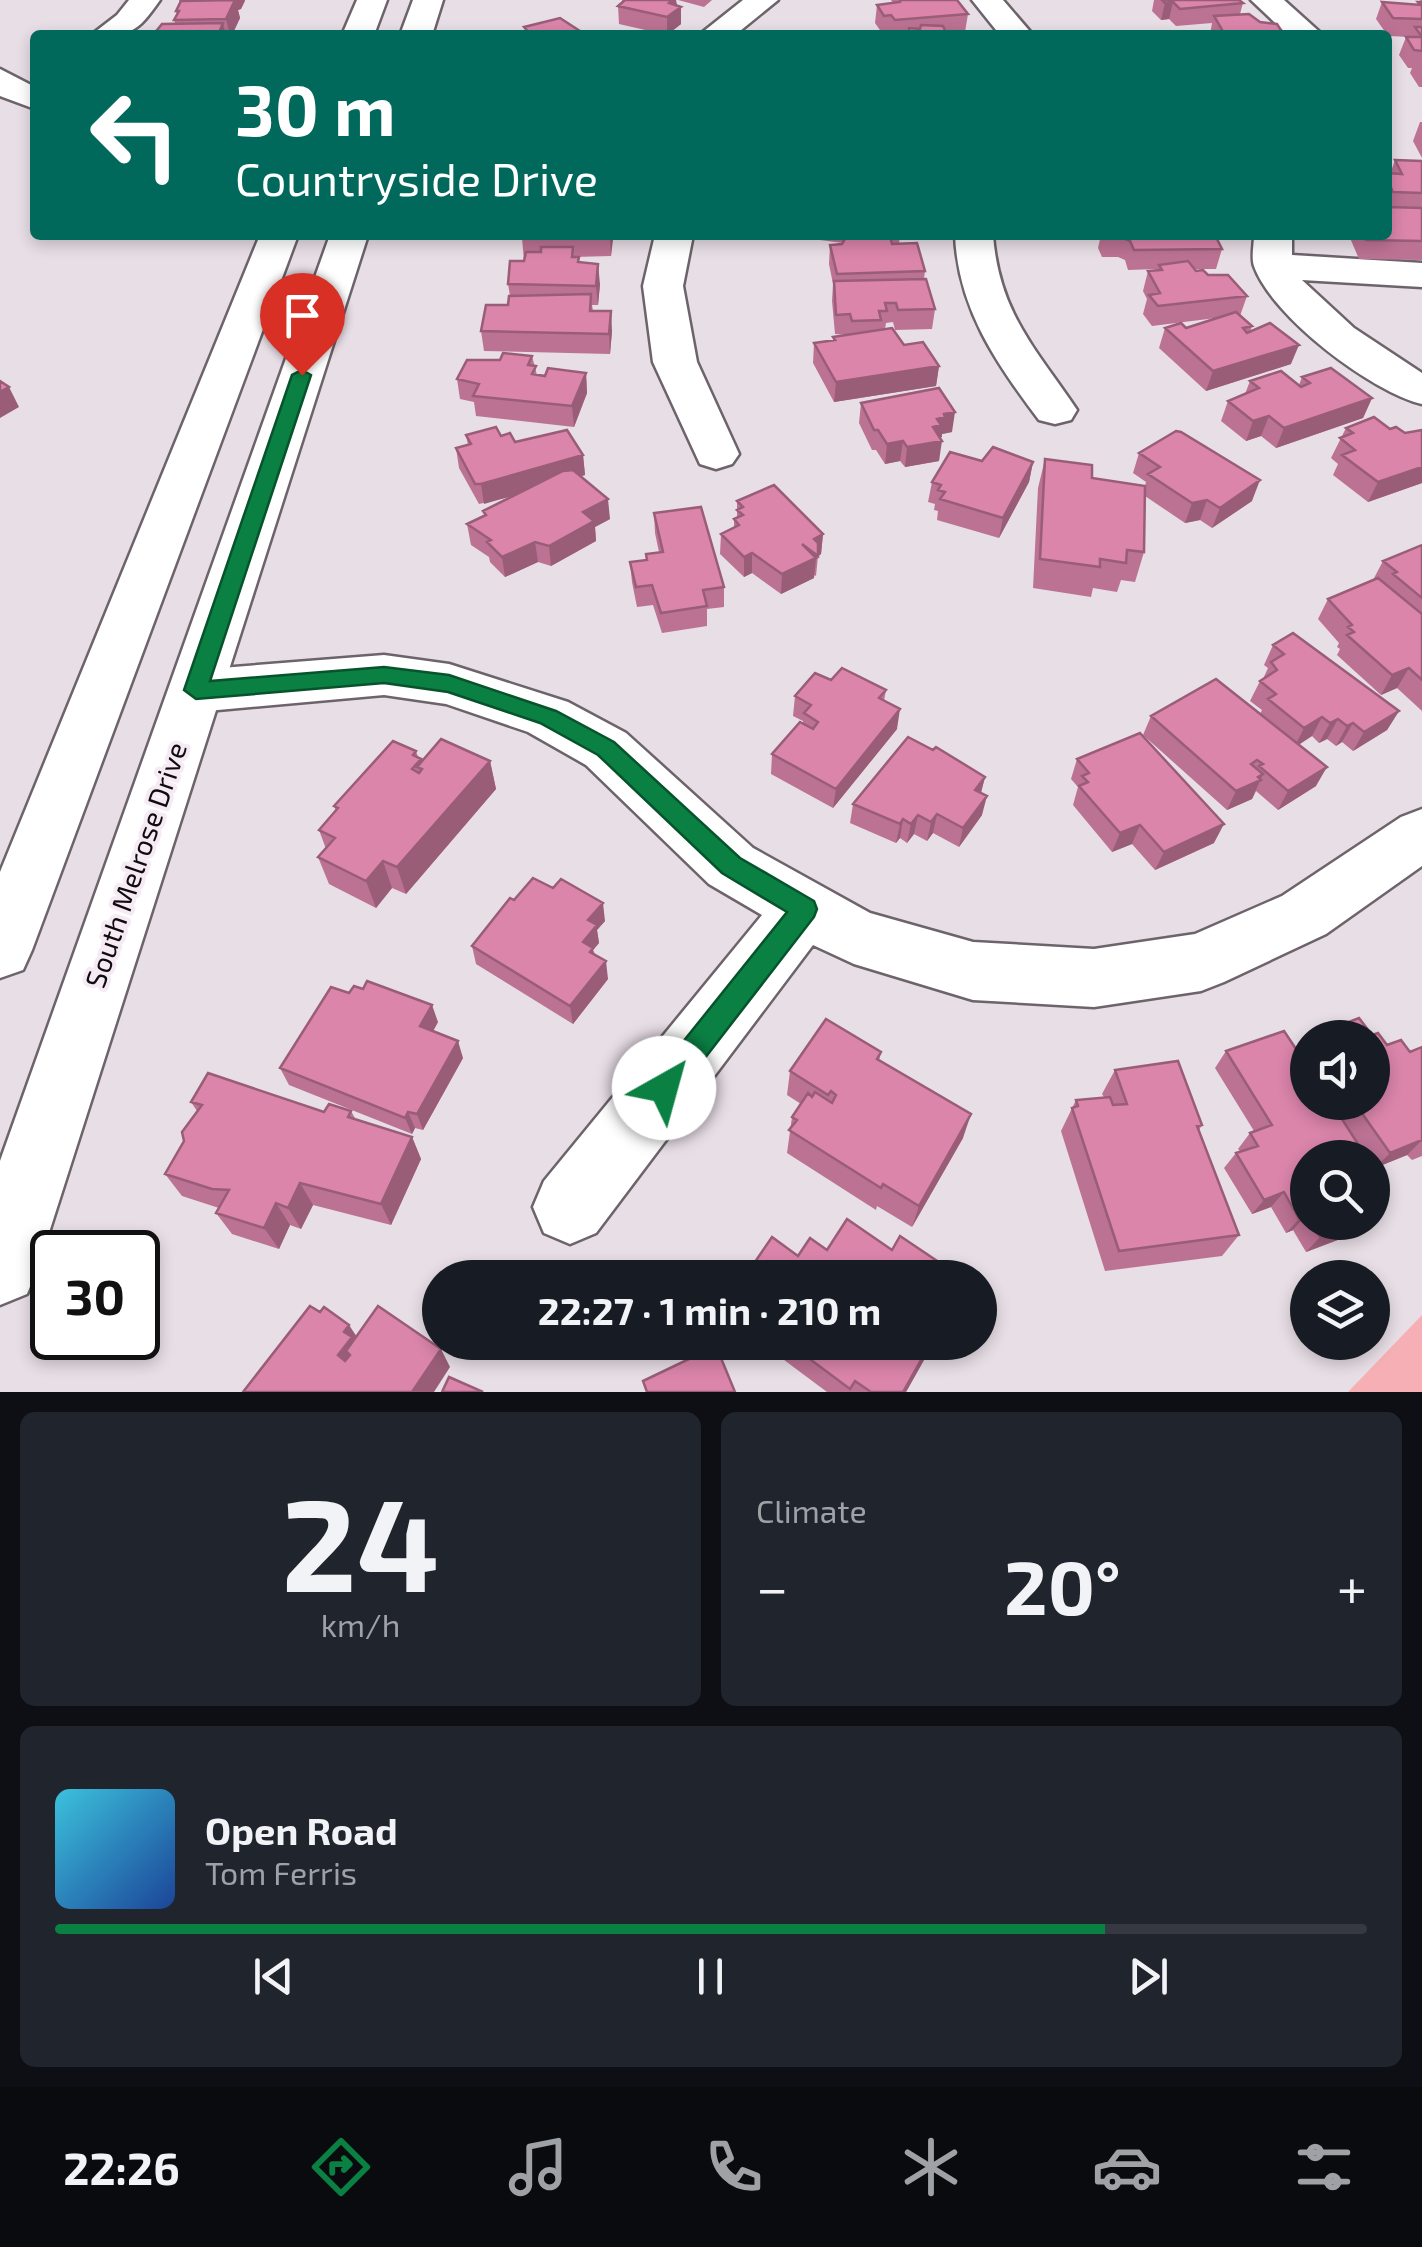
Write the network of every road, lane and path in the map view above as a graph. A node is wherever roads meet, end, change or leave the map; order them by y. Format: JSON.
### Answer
{"nodes":[{"id":1,"x":145,"y":0,"type":"edge"},
{"id":2,"x":372,"y":0,"type":"edge"},
{"id":3,"x":428,"y":0,"type":"edge"},
{"id":4,"x":764,"y":0,"type":"edge"},
{"id":5,"x":987,"y":0,"type":"edge"},
{"id":6,"x":1266,"y":0,"type":"edge"},
{"id":7,"x":115,"y":30,"type":"edge"},
{"id":8,"x":360,"y":30,"type":"edge"},
{"id":9,"x":418,"y":30,"type":"edge"},
{"id":10,"x":722,"y":30,"type":"edge"},
{"id":11,"x":1012,"y":30,"type":"edge"},
{"id":12,"x":1301,"y":30,"type":"edge"},
{"id":13,"x":30,"y":67,"type":"edge"},
{"id":14,"x":0,"y":78,"type":"edge"},
{"id":15,"x":30,"y":96,"type":"edge"},
{"id":16,"x":277,"y":240,"type":"edge"},
{"id":17,"x":346,"y":240,"type":"edge"},
{"id":18,"x":673,"y":240,"type":"edge"},
{"id":19,"x":974,"y":240,"type":"edge"},
{"id":20,"x":1274,"y":251,"type":"edge"},
{"id":21,"x":1422,"y":275,"type":"edge"},
{"id":22,"x":1422,"y":391,"type":"edge"},
{"id":23,"x":1054,"y":410,"type":"dead end"},
{"id":24,"x":716,"y":454,"type":"dead end"},
{"id":25,"x":196,"y":690,"type":"junction"},
{"id":26,"x":1422,"y":834,"type":"edge"},
{"id":27,"x":804,"y":909,"type":"junction"},
{"id":28,"x":0,"y":950,"type":"edge"},
{"id":29,"x":570,"y":1207,"type":"dead end"},
{"id":30,"x":0,"y":1267,"type":"edge"}],
"edges":[{"from":1,"to":7,"type":"street"},
{"from":2,"to":8,"type":"street"},
{"from":3,"to":9,"type":"street"},
{"from":4,"to":10,"type":"street"},
{"from":5,"to":11,"type":"street"},
{"from":6,"to":12,"type":"street"},
{"from":13,"to":14,"type":"street"},
{"from":14,"to":15,"type":"street"},
{"from":16,"to":28,"type":"street"},
{"from":17,"to":25,"type":"street","name":"South Melrose Drive"},
{"from":18,"to":24,"type":"street"},
{"from":19,"to":23,"type":"street"},
{"from":20,"to":21,"type":"street"},
{"from":20,"to":22,"type":"street"},
{"from":25,"to":27,"type":"street"},
{"from":25,"to":30,"type":"street","name":"South Melrose Drive"},
{"from":26,"to":27,"type":"street"},
{"from":27,"to":29,"type":"street"}]}
